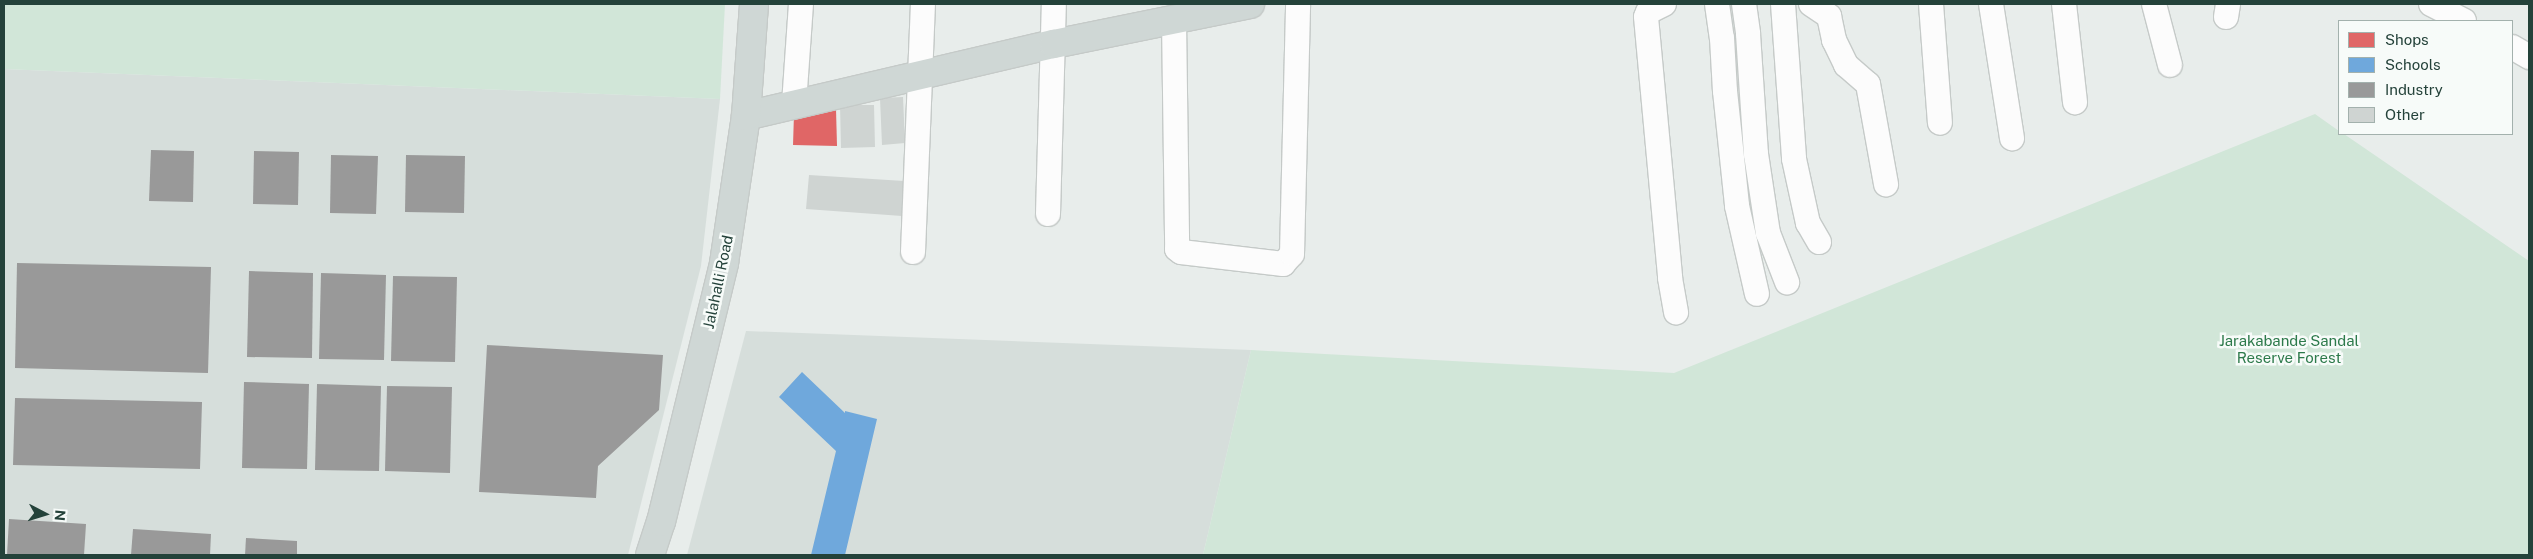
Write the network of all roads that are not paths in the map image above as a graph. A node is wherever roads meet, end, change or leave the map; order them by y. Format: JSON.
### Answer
{"nodes":[{"id":1,"x":754,"y":4,"type":"edge"},
{"id":2,"x":801,"y":4,"type":"edge"},
{"id":3,"x":924,"y":4,"type":"edge"},
{"id":4,"x":1054,"y":4,"type":"edge"},
{"id":5,"x":1250,"y":4,"type":"edge"},
{"id":6,"x":1298,"y":4,"type":"edge"},
{"id":7,"x":1664,"y":4,"type":"edge"},
{"id":8,"x":1717,"y":4,"type":"edge"},
{"id":9,"x":1744,"y":4,"type":"edge"},
{"id":10,"x":1783,"y":4,"type":"edge"},
{"id":11,"x":1811,"y":4,"type":"edge"},
{"id":12,"x":1931,"y":4,"type":"edge"},
{"id":13,"x":1990,"y":4,"type":"edge"},
{"id":14,"x":2064,"y":4,"type":"edge"},
{"id":15,"x":2154,"y":4,"type":"edge"},
{"id":16,"x":2432,"y":4,"type":"edge"},
{"id":17,"x":1174,"y":20,"type":"junction"},
{"id":18,"x":2462,"y":20,"type":"edge"},
{"id":19,"x":1054,"y":44,"type":"junction"},
{"id":20,"x":2513,"y":48,"type":"edge"},
{"id":21,"x":2529,"y":57,"type":"edge"},
{"id":22,"x":2170,"y":66,"type":"dead end"},
{"id":23,"x":920,"y":76,"type":"junction"},
{"id":24,"x":2075,"y":102,"type":"dead end"},
{"id":25,"x":794,"y":104,"type":"junction"},
{"id":26,"x":746,"y":116,"type":"junction"},
{"id":27,"x":1940,"y":123,"type":"dead end"},
{"id":28,"x":2012,"y":138,"type":"dead end"},
{"id":29,"x":1886,"y":184,"type":"dead end"},
{"id":30,"x":1048,"y":214,"type":"dead end"},
{"id":31,"x":1819,"y":242,"type":"dead end"},
{"id":32,"x":913,"y":252,"type":"dead end"},
{"id":33,"x":1787,"y":282,"type":"dead end"},
{"id":34,"x":1757,"y":294,"type":"dead end"},
{"id":35,"x":1676,"y":312,"type":"dead end"},
{"id":36,"x":654,"y":552,"type":"edge"}],
"edges":[{"from":1,"to":26,"type":"main road","name":"Jalahalli Road"},
{"from":2,"to":25,"type":"street"},
{"from":3,"to":23,"type":"street"},
{"from":4,"to":19,"type":"street"},
{"from":5,"to":17,"type":"main road"},
{"from":6,"to":17,"type":"street"},
{"from":7,"to":35,"type":"street"},
{"from":8,"to":34,"type":"street"},
{"from":9,"to":33,"type":"street"},
{"from":10,"to":31,"type":"street"},
{"from":11,"to":29,"type":"street"},
{"from":12,"to":27,"type":"street"},
{"from":13,"to":28,"type":"street"},
{"from":14,"to":24,"type":"street"},
{"from":15,"to":22,"type":"street"},
{"from":16,"to":18,"type":"street"},
{"from":17,"to":19,"type":"main road"},
{"from":19,"to":23,"type":"main road"},
{"from":19,"to":30,"type":"street"},
{"from":20,"to":21,"type":"street"},
{"from":23,"to":25,"type":"main road"},
{"from":23,"to":32,"type":"street"},
{"from":25,"to":26,"type":"main road"},
{"from":26,"to":36,"type":"main road","name":"Jalahalli Road"}]}
